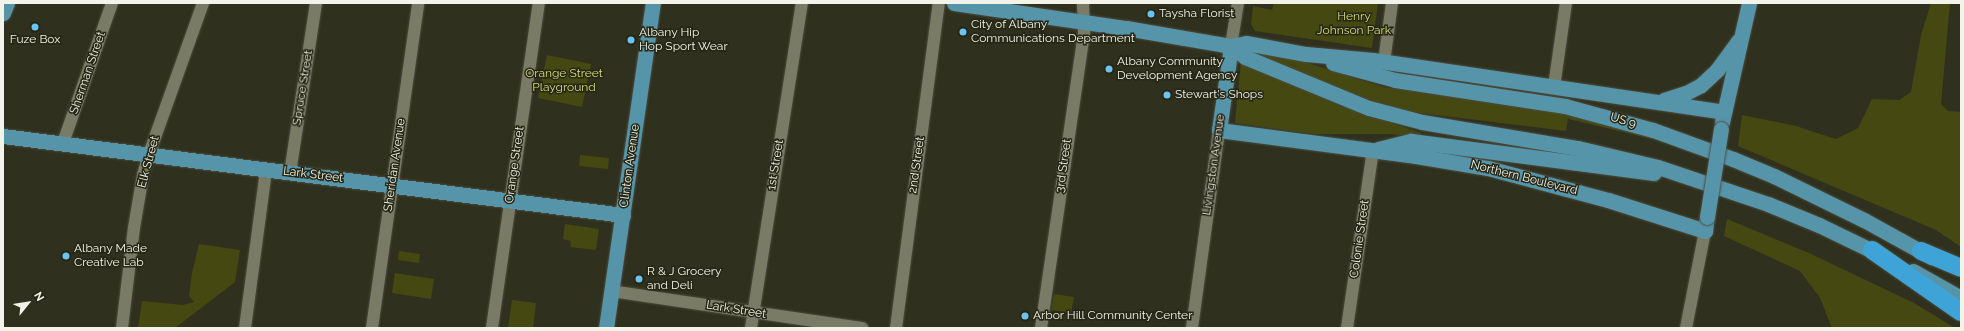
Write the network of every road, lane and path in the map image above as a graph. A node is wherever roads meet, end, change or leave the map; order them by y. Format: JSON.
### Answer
{"nodes":[{"id":1,"x":7,"y":3,"type":"edge"},
{"id":2,"x":112,"y":3,"type":"edge"},
{"id":3,"x":203,"y":3,"type":"edge"},
{"id":4,"x":316,"y":3,"type":"edge"},
{"id":5,"x":418,"y":3,"type":"edge"},
{"id":6,"x":539,"y":3,"type":"edge"},
{"id":7,"x":653,"y":3,"type":"edge"},
{"id":8,"x":802,"y":3,"type":"edge"},
{"id":9,"x":939,"y":3,"type":"edge"},
{"id":10,"x":954,"y":3,"type":"edge"},
{"id":11,"x":1083,"y":3,"type":"edge"},
{"id":12,"x":1238,"y":3,"type":"edge"},
{"id":13,"x":1392,"y":3,"type":"edge"},
{"id":14,"x":1566,"y":3,"type":"edge"},
{"id":15,"x":1749,"y":3,"type":"edge"},
{"id":16,"x":3,"y":13,"type":"edge"},
{"id":17,"x":1084,"y":22,"type":"junction"},
{"id":18,"x":1743,"y":34,"type":"junction"},
{"id":19,"x":1232,"y":46,"type":"junction"},
{"id":20,"x":1306,"y":54,"type":"junction"},
{"id":21,"x":1384,"y":62,"type":"junction"},
{"id":22,"x":1554,"y":87,"type":"junction"},
{"id":23,"x":1659,"y":102,"type":"junction"},
{"id":24,"x":1724,"y":112,"type":"junction"},
{"id":25,"x":1219,"y":130,"type":"junction"},
{"id":26,"x":3,"y":136,"type":"edge"},
{"id":27,"x":63,"y":143,"type":"junction"},
{"id":28,"x":1373,"y":150,"type":"junction"},
{"id":29,"x":149,"y":154,"type":"junction"},
{"id":30,"x":266,"y":170,"type":"junction"},
{"id":31,"x":290,"y":173,"type":"junction"},
{"id":32,"x":1692,"y":177,"type":"junction"},
{"id":33,"x":392,"y":185,"type":"junction"},
{"id":34,"x":510,"y":201,"type":"junction"},
{"id":35,"x":623,"y":215,"type":"junction"},
{"id":36,"x":1706,"y":224,"type":"junction"},
{"id":37,"x":1872,"y":250,"type":"junction"},
{"id":38,"x":1921,"y":251,"type":"junction"},
{"id":39,"x":1961,"y":268,"type":"edge"},
{"id":40,"x":1961,"y":274,"type":"edge"},
{"id":41,"x":611,"y":291,"type":"junction"},
{"id":42,"x":1961,"y":298,"type":"edge"},
{"id":43,"x":1961,"y":312,"type":"edge"},
{"id":44,"x":753,"y":313,"type":"junction"},
{"id":45,"x":122,"y":328,"type":"edge"},
{"id":46,"x":245,"y":328,"type":"edge"},
{"id":47,"x":372,"y":328,"type":"edge"},
{"id":48,"x":492,"y":328,"type":"edge"},
{"id":49,"x":606,"y":328,"type":"edge"},
{"id":50,"x":751,"y":328,"type":"edge"},
{"id":51,"x":862,"y":328,"type":"edge"},
{"id":52,"x":896,"y":328,"type":"edge"},
{"id":53,"x":1041,"y":328,"type":"edge"},
{"id":54,"x":1192,"y":328,"type":"edge"},
{"id":55,"x":1347,"y":328,"type":"edge"},
{"id":56,"x":1686,"y":328,"type":"edge"}],
"edges":[{"from":1,"to":16,"type":"main road"},
{"from":2,"to":27,"type":"street","name":"Sherman Street"},
{"from":3,"to":29,"type":"street","name":"Elk Street"},
{"from":4,"to":31,"type":"street","name":"Spruce Street"},
{"from":5,"to":33,"type":"street","name":"Sheridan Avenue"},
{"from":6,"to":34,"type":"street","name":"Orange Street"},
{"from":7,"to":35,"type":"main road","name":"Clinton Avenue"},
{"from":8,"to":44,"type":"street","name":"1st Street"},
{"from":9,"to":52,"type":"street","name":"2nd Street"},
{"from":10,"to":17,"type":"main road","number":"US 9"},
{"from":11,"to":17,"type":"street","name":"3rd Street"},
{"from":12,"to":19,"type":"street","name":"Livingston Avenue"},
{"from":13,"to":21,"type":"street"},
{"from":14,"to":22,"type":"street"},
{"from":15,"to":18,"type":"main road"},
{"from":17,"to":19,"type":"main road","number":"US 9"},
{"from":17,"to":53,"type":"street","name":"3rd Street"},
{"from":18,"to":23,"type":"main road"},
{"from":18,"to":24,"type":"main road"},
{"from":19,"to":20,"type":"main road","number":"US 9"},
{"from":19,"to":25,"type":"main road","name":"Livingston Avenue"},
{"from":19,"to":32,"type":"main road","number":"US 9"},
{"from":20,"to":21,"type":"main road"},
{"from":20,"to":38,"type":"main road","name":"US 9","number":"US 9"},
{"from":21,"to":22,"type":"main road"},
{"from":22,"to":23,"type":"main road"},
{"from":23,"to":24,"type":"main road"},
{"from":24,"to":36,"type":"main road","bridge":true},
{"from":25,"to":28,"type":"main road","name":"Northern Boulevard"},
{"from":25,"to":54,"type":"street","name":"Livingston Avenue"},
{"from":26,"to":27,"type":"main road","name":"Lark Street"},
{"from":27,"to":29,"type":"main road","name":"Lark Street"},
{"from":28,"to":32,"type":"main road"},
{"from":28,"to":36,"type":"main road","name":"Northern Boulevard"},
{"from":28,"to":55,"type":"street","name":"Colonie Street"},
{"from":29,"to":30,"type":"main road","name":"Lark Street"},
{"from":29,"to":45,"type":"street","name":"Elk Street"},
{"from":30,"to":31,"type":"main road","name":"Lark Street"},
{"from":30,"to":46,"type":"street"},
{"from":31,"to":33,"type":"main road","name":"Lark Street"},
{"from":32,"to":37,"type":"main road","number":"US 9"},
{"from":33,"to":34,"type":"main road","name":"Lark Street"},
{"from":33,"to":47,"type":"street","name":"Sheridan Avenue"},
{"from":34,"to":35,"type":"main road","name":"Lark Street"},
{"from":34,"to":48,"type":"street","name":"Orange Street"},
{"from":35,"to":41,"type":"main road","name":"Clinton Avenue"},
{"from":36,"to":56,"type":"street"},
{"from":37,"to":42,"type":"main road","number":"US 9"},
{"from":37,"to":43,"type":"highway"},
{"from":38,"to":39,"type":"highway"},
{"from":38,"to":40,"type":"main road","number":"US 9"},
{"from":41,"to":44,"type":"street","name":"Lark Street"},
{"from":41,"to":49,"type":"main road","name":"Clinton Avenue"},
{"from":44,"to":50,"type":"street","name":"1st Street"},
{"from":44,"to":51,"type":"street","name":"Lark Street"}]}
